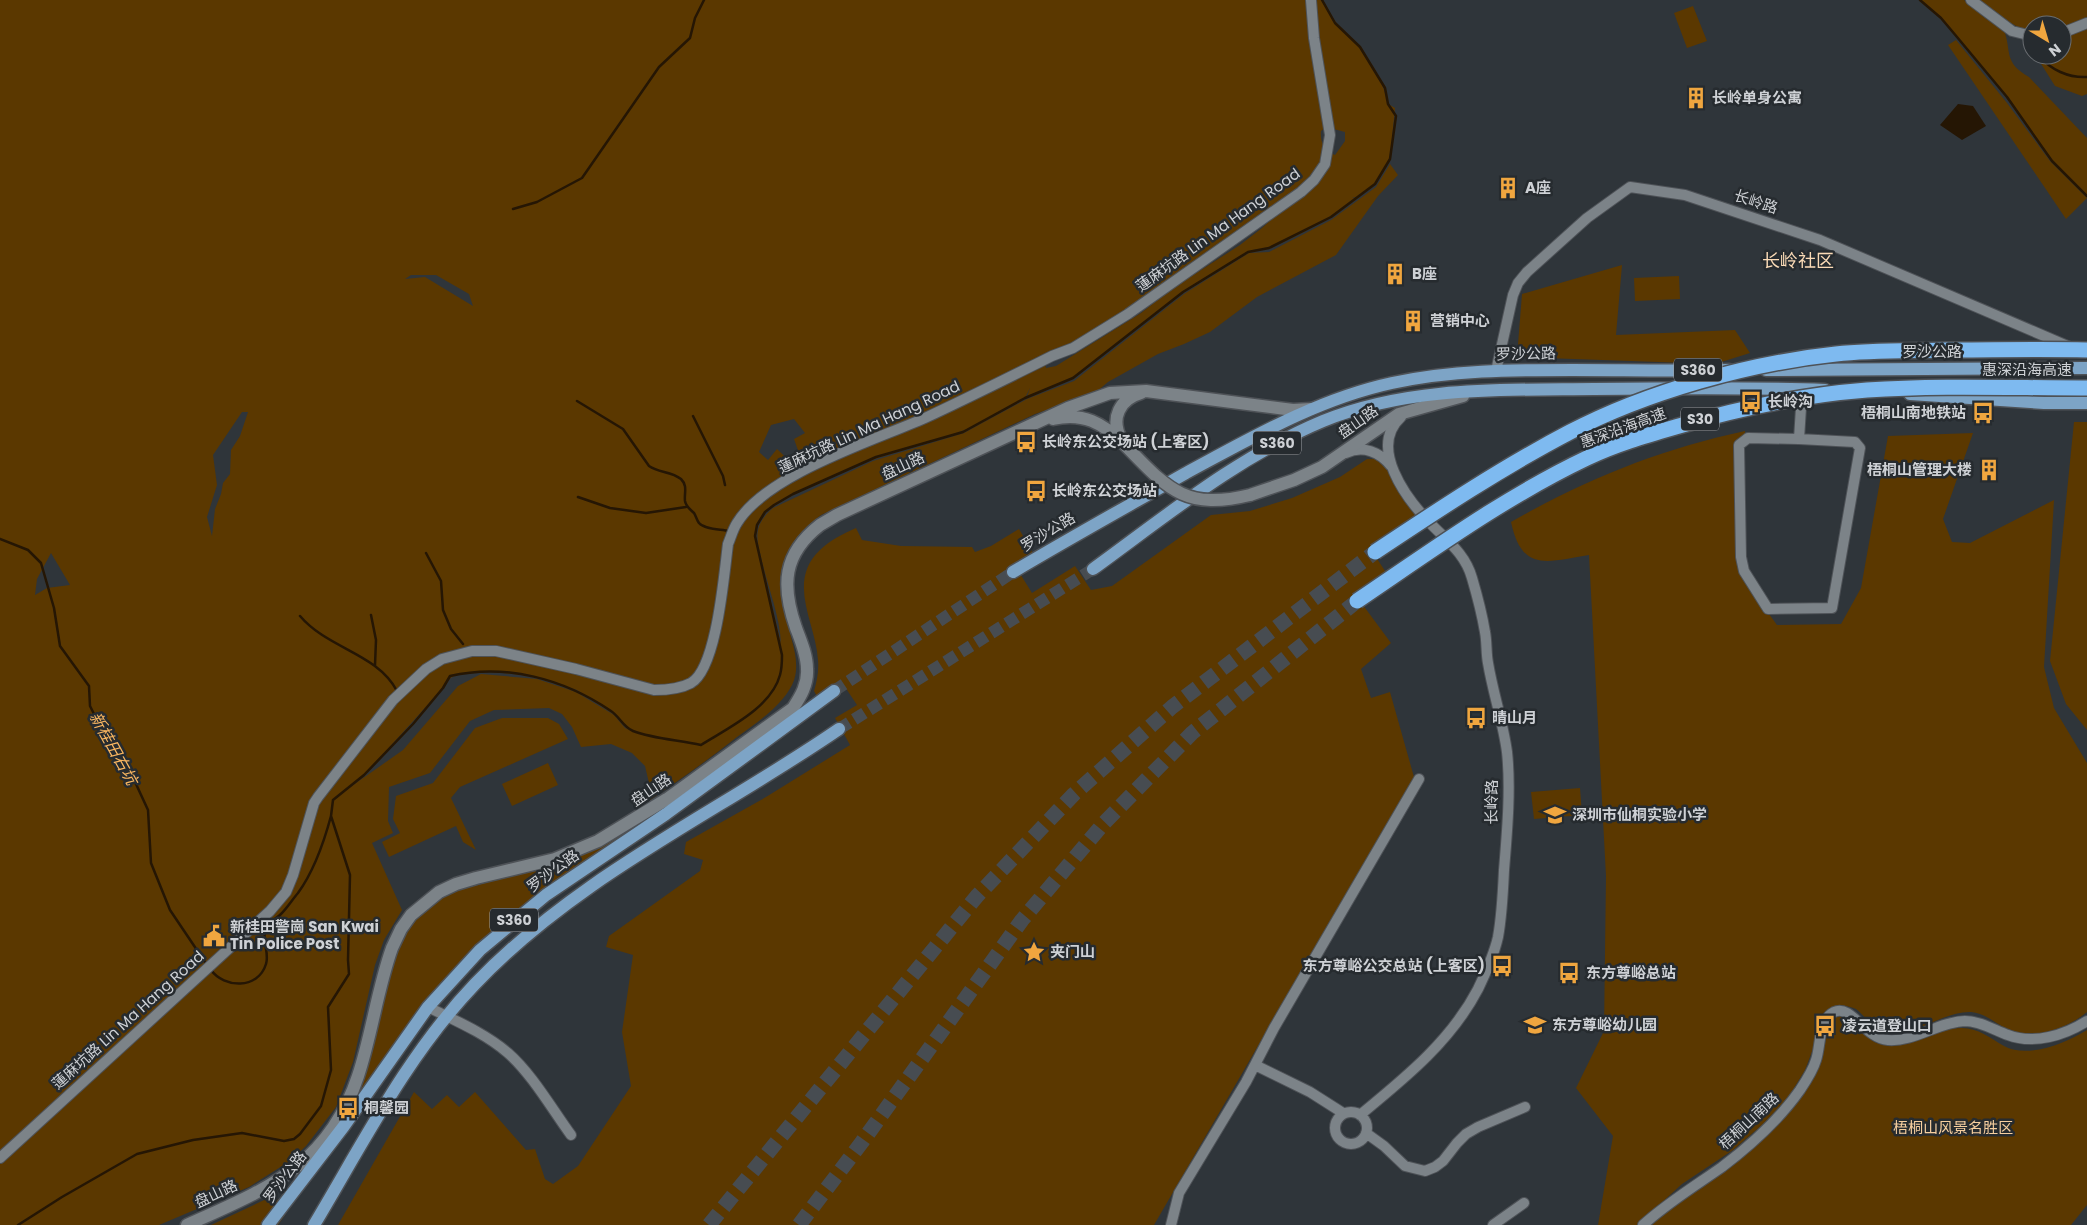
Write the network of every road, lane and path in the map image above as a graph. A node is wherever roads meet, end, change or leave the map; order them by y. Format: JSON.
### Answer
{"nodes":[{"id":1,"x":1311,"y":0,"type":"edge"},
{"id":2,"x":1971,"y":0,"type":"edge"},
{"id":3,"x":2087,"y":23,"type":"edge"},
{"id":4,"x":2072,"y":28,"type":"edge"},
{"id":5,"x":2022,"y":34,"type":"edge"},
{"id":6,"x":2087,"y":350,"type":"edge"},
{"id":7,"x":2087,"y":355,"type":"edge"},
{"id":8,"x":2087,"y":368,"type":"edge"},
{"id":9,"x":1496,"y":371,"type":"junction"},
{"id":10,"x":2087,"y":388,"type":"edge"},
{"id":11,"x":1802,"y":389,"type":"junction"},
{"id":12,"x":1491,"y":390,"type":"junction"},
{"id":13,"x":1146,"y":391,"type":"junction"},
{"id":14,"x":2087,"y":403,"type":"edge"},
{"id":15,"x":1313,"y":408,"type":"junction"},
{"id":16,"x":1415,"y":408,"type":"junction"},
{"id":17,"x":1025,"y":427,"type":"junction"},
{"id":18,"x":1799,"y":439,"type":"junction"},
{"id":19,"x":1124,"y":444,"type":"junction"},
{"id":20,"x":1328,"y":463,"type":"junction"},
{"id":21,"x":1393,"y":469,"type":"junction"},
{"id":22,"x":1375,"y":552,"type":"tunnel mouth"},
{"id":23,"x":1093,"y":569,"type":"tunnel mouth"},
{"id":24,"x":1013,"y":572,"type":"tunnel mouth"},
{"id":25,"x":1357,"y":601,"type":"tunnel mouth"},
{"id":26,"x":834,"y":691,"type":"tunnel mouth"},
{"id":27,"x":839,"y":729,"type":"tunnel mouth"},
{"id":28,"x":1419,"y":779,"type":"dead end"},
{"id":29,"x":428,"y":1007,"type":"junction"},
{"id":30,"x":447,"y":1016,"type":"junction"},
{"id":31,"x":2087,"y":1021,"type":"edge"},
{"id":32,"x":1255,"y":1065,"type":"junction"},
{"id":33,"x":1525,"y":1107,"type":"dead end"},
{"id":34,"x":1343,"y":1113,"type":"junction"},
{"id":35,"x":1360,"y":1114,"type":"junction"},
{"id":36,"x":1366,"y":1133,"type":"junction"},
{"id":37,"x":571,"y":1135,"type":"dead end"},
{"id":38,"x":0,"y":1158,"type":"edge"},
{"id":39,"x":1524,"y":1203,"type":"dead end"},
{"id":40,"x":186,"y":1225,"type":"edge"},
{"id":41,"x":268,"y":1225,"type":"edge"},
{"id":42,"x":314,"y":1225,"type":"edge"},
{"id":43,"x":1171,"y":1225,"type":"edge"},
{"id":44,"x":1493,"y":1225,"type":"edge"},
{"id":45,"x":1643,"y":1225,"type":"edge"}],
"edges":[{"from":1,"to":38,"type":"street","name":"蓮麻坑路 Lin Ma Hang Road"},
{"from":2,"to":5,"type":"street"},
{"from":3,"to":4,"type":"street"},
{"from":6,"to":22,"type":"highway","name":"惠深沿海高速","number":"S30","bridge":true},
{"from":7,"to":9,"type":"street","name":"长岭路"},
{"from":8,"to":9,"type":"main road","name":"罗沙公路","number":"S360"},
{"from":9,"to":15,"type":"main road","name":"罗沙公路","number":"S360"},
{"from":10,"to":25,"type":"highway","name":"惠深沿海高速","number":"S30","bridge":true},
{"from":11,"to":12,"type":"main road","number":"S360"},
{"from":11,"to":14,"type":"main road","number":"S360"},
{"from":11,"to":18,"type":"street"},
{"from":12,"to":16,"type":"main road","name":"盘山路"},
{"from":12,"to":23,"type":"main road","number":"S360"},
{"from":13,"to":15,"type":"main road","name":"盘山路"},
{"from":13,"to":17,"type":"main road","name":"盘山路"},
{"from":13,"to":19,"type":"main road"},
{"from":15,"to":24,"type":"main road","name":"罗沙公路","number":"S360"},
{"from":16,"to":20,"type":"main road","name":"盘山路"},
{"from":16,"to":21,"type":"street","name":"长岭路"},
{"from":17,"to":19,"type":"main road","name":"盘山路"},
{"from":17,"to":40,"type":"main road","name":"盘山路"},
{"from":18,"to":18,"type":"street"},
{"from":19,"to":20,"type":"main road","name":"盘山路","bridge":true},
{"from":20,"to":21,"type":"street","name":"长岭路"},
{"from":21,"to":35,"type":"street","name":"长岭路"},
{"from":26,"to":29,"type":"main road","name":"罗沙公路","number":"S360"},
{"from":27,"to":30,"type":"main road","number":"S360"},
{"from":28,"to":32,"type":"street"},
{"from":29,"to":30,"type":"street"},
{"from":29,"to":41,"type":"main road","name":"罗沙公路","number":"S360"},
{"from":30,"to":37,"type":"street"},
{"from":30,"to":42,"type":"main road","number":"S360"},
{"from":31,"to":45,"type":"street","name":"梧桐山南路"},
{"from":32,"to":34,"type":"street"},
{"from":32,"to":43,"type":"street"},
{"from":33,"to":36,"type":"street"},
{"from":34,"to":35,"type":"street"},
{"from":34,"to":36,"type":"street"},
{"from":35,"to":36,"type":"street"},
{"from":39,"to":44,"type":"street"}]}
